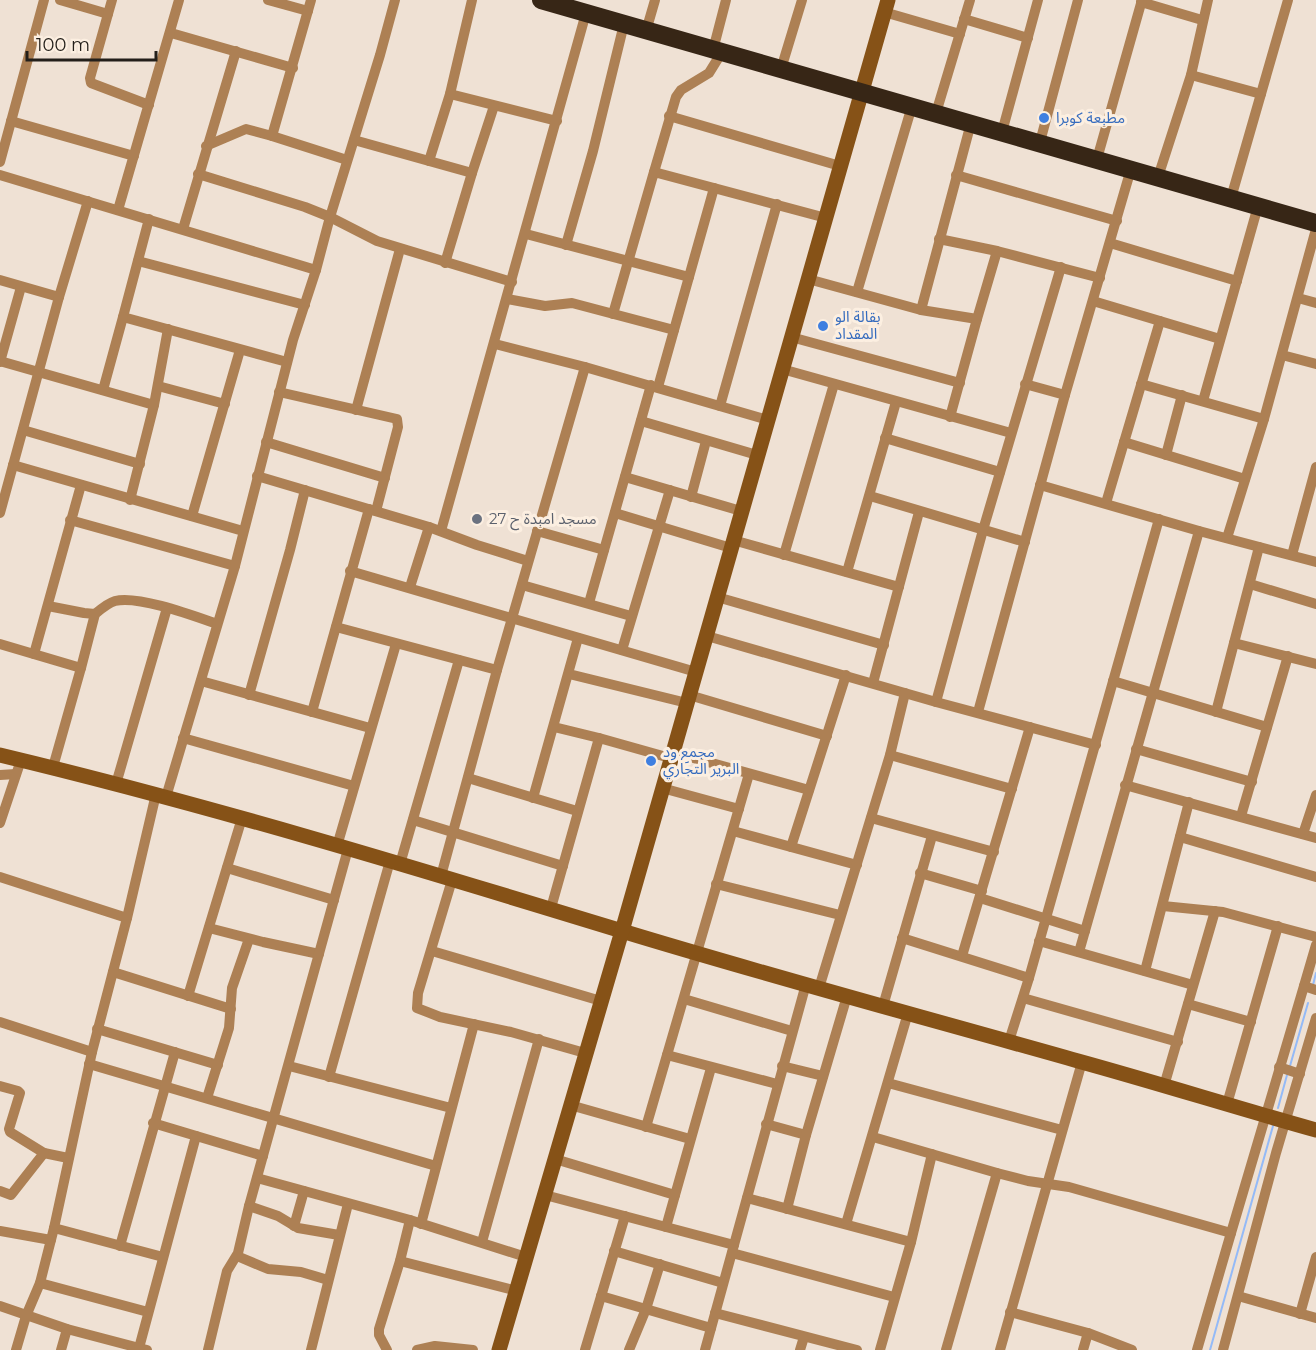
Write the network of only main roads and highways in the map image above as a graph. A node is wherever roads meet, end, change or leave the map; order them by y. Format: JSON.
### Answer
{"nodes":[{"id":1,"x":541,"y":0,"type":"edge"},
{"id":2,"x":583,"y":8,"type":"edge"},
{"id":3,"x":1316,"y":223,"type":"edge"}],
"edges":[{"from":1,"to":2,"type":"highway"},
{"from":2,"to":3,"type":"highway"}]}
